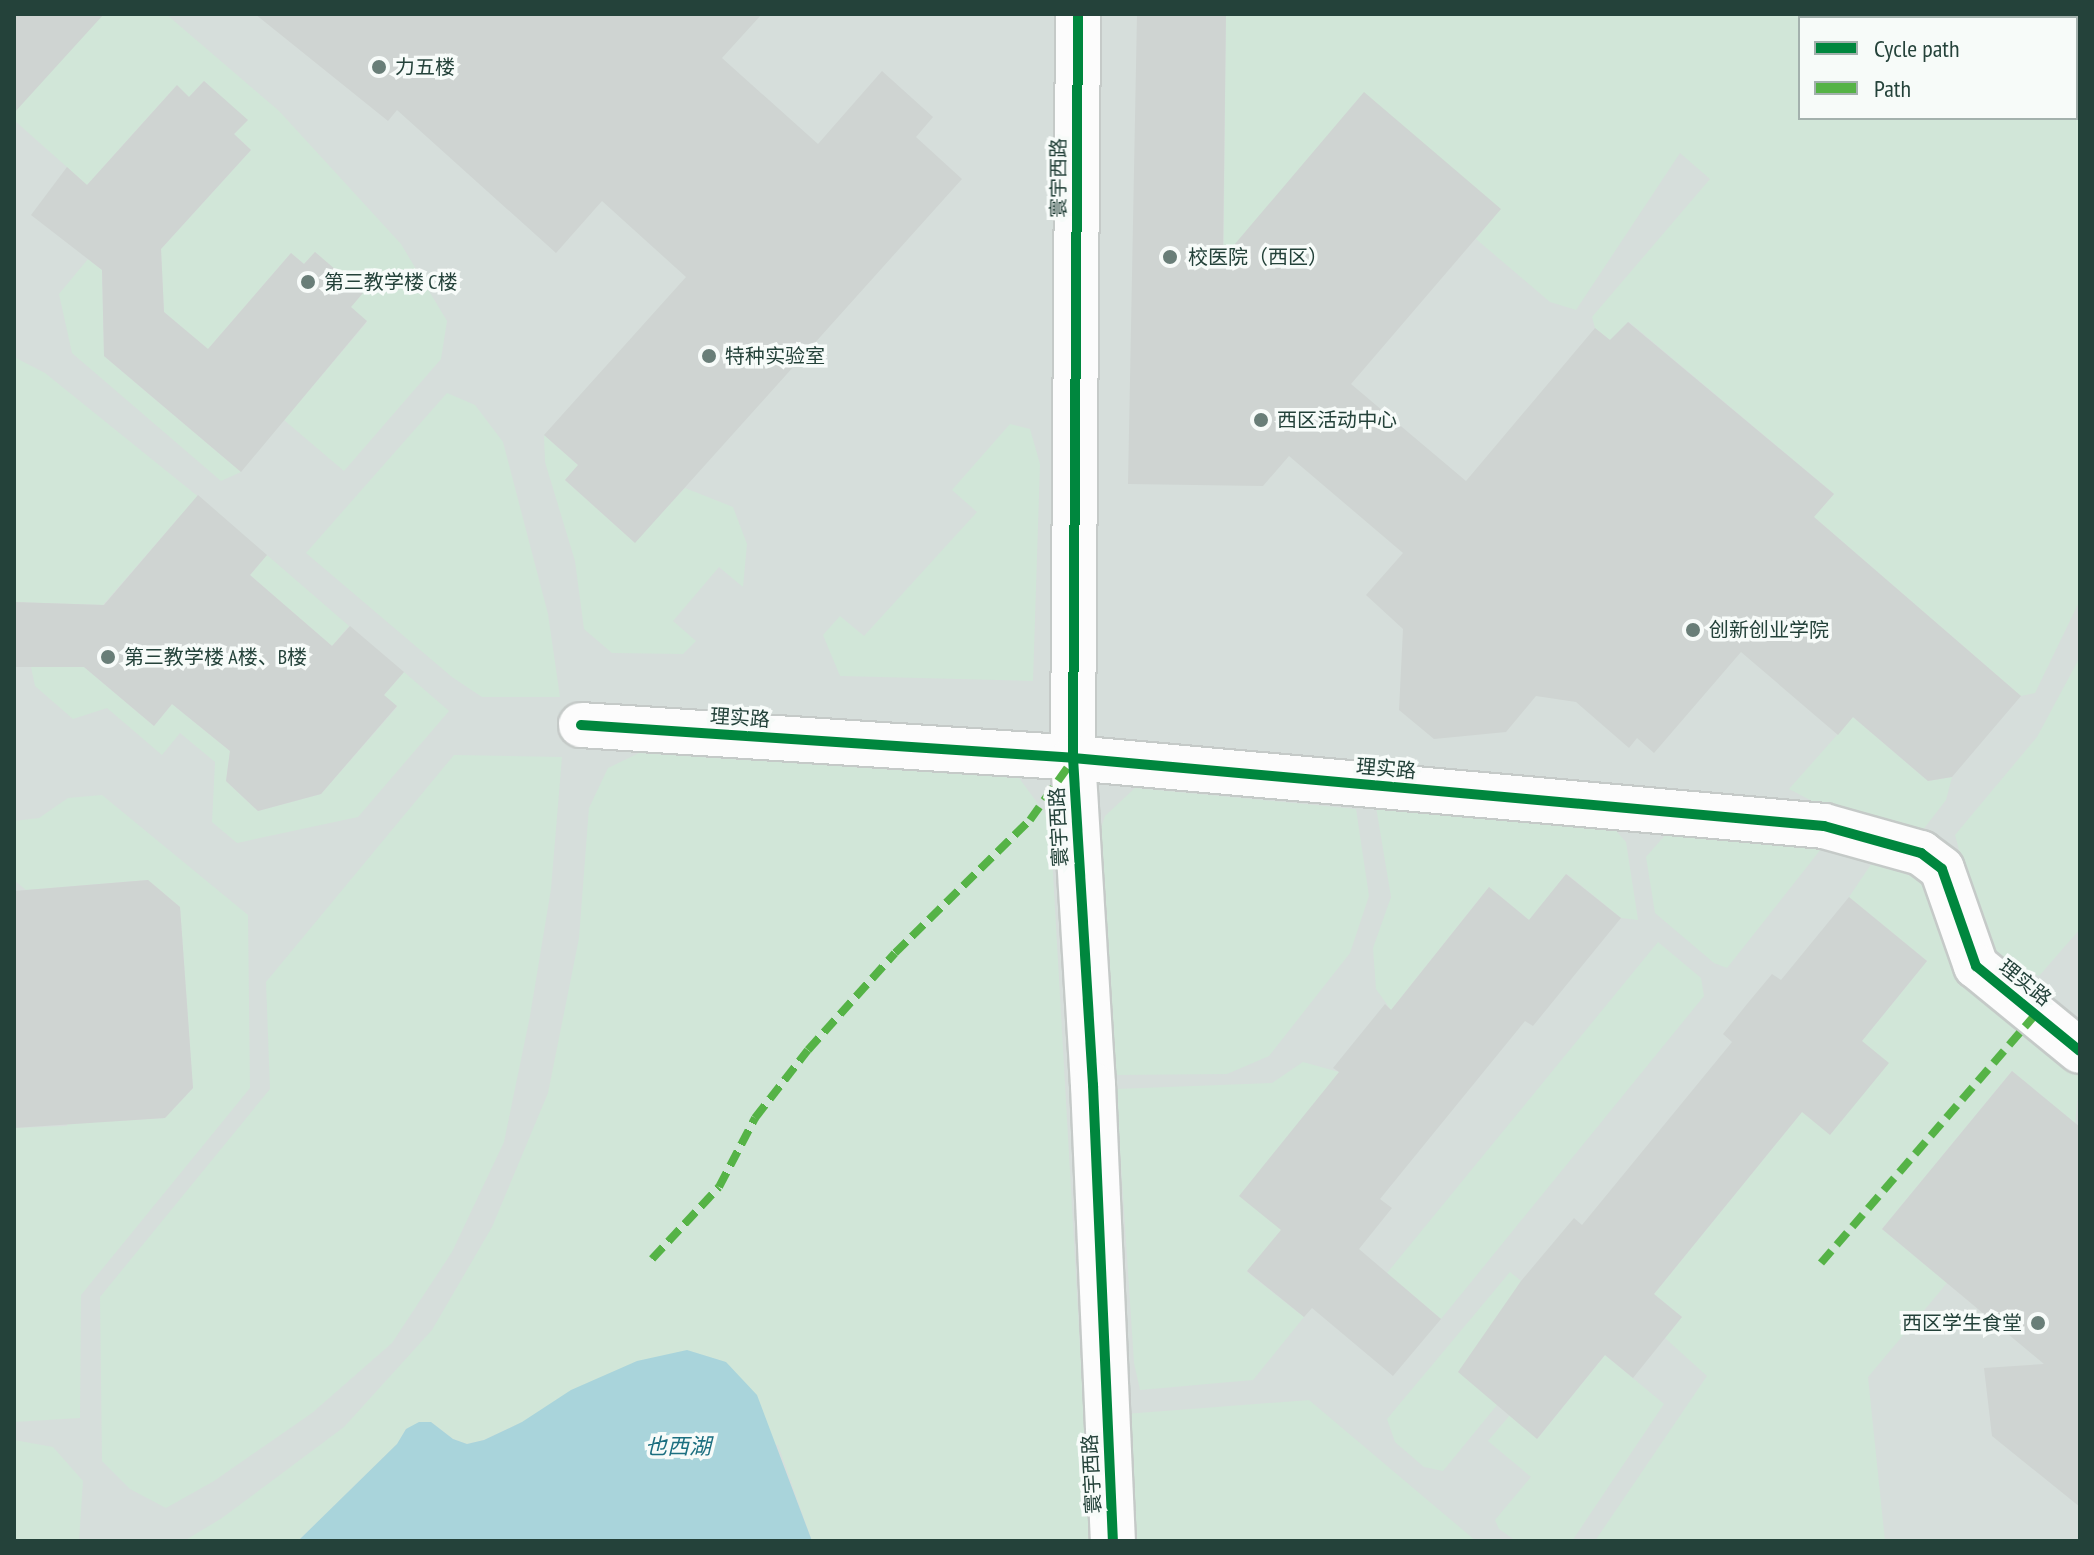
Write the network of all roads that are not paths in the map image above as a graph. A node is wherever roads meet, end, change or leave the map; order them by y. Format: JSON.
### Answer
{"nodes":[{"id":1,"x":1078,"y":14,"type":"edge"},
{"id":2,"x":581,"y":725,"type":"dead end"},
{"id":3,"x":1073,"y":758,"type":"junction"},
{"id":4,"x":2080,"y":1051,"type":"edge"},
{"id":5,"x":1113,"y":1541,"type":"edge"}],
"edges":[{"from":1,"to":3,"type":"street","name":"寰宇西路"},
{"from":2,"to":3,"type":"street","name":"理实路"},
{"from":3,"to":4,"type":"street","name":"理实路"},
{"from":3,"to":5,"type":"street","name":"寰宇西路"}]}
